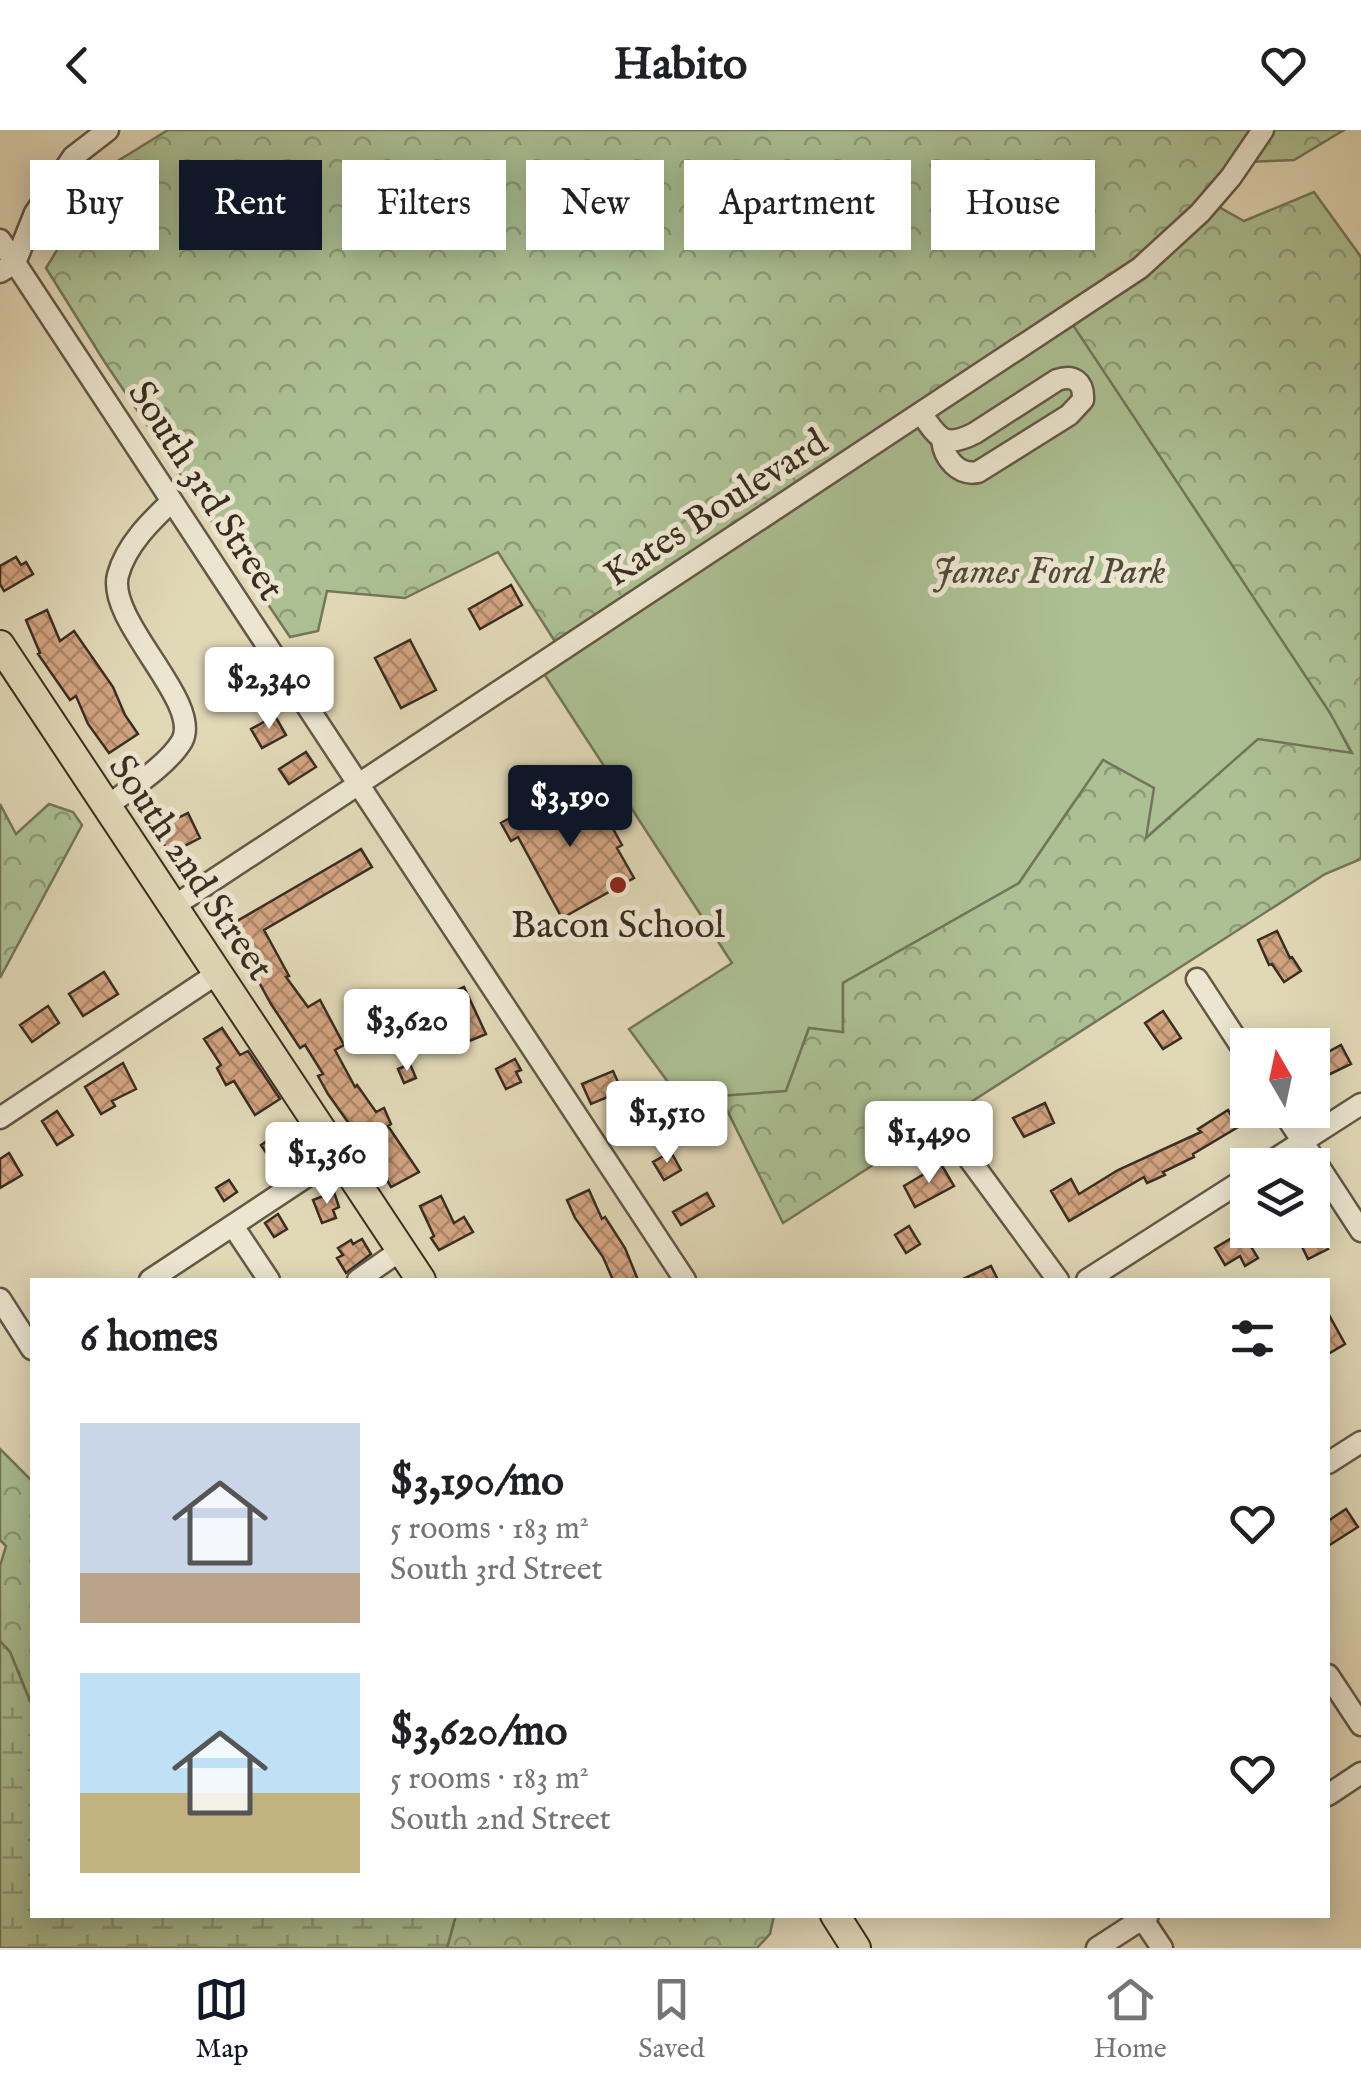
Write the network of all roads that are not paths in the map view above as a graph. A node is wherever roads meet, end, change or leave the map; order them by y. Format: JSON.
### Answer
{"nodes":[{"id":1,"x":108,"y":130,"type":"edge"},
{"id":2,"x":1262,"y":130,"type":"edge"},
{"id":3,"x":0,"y":240,"type":"edge"},
{"id":4,"x":7,"y":268,"type":"edge"},
{"id":5,"x":921,"y":413,"type":"junction"},
{"id":6,"x":942,"y":440,"type":"junction"},
{"id":7,"x":172,"y":501,"type":"junction"},
{"id":8,"x":0,"y":645,"type":"edge"},
{"id":9,"x":359,"y":784,"type":"junction"},
{"id":10,"x":107,"y":806,"type":"junction"},
{"id":11,"x":174,"y":906,"type":"junction"},
{"id":12,"x":218,"y":973,"type":"junction"},
{"id":13,"x":1196,"y":979,"type":"dead end"},
{"id":14,"x":1230,"y":1030,"type":"edge"},
{"id":15,"x":1361,"y":1104,"type":"edge"},
{"id":16,"x":0,"y":1118,"type":"edge"},
{"id":17,"x":1294,"y":1128,"type":"edge"},
{"id":18,"x":948,"y":1130,"type":"dead end"},
{"id":19,"x":1303,"y":1142,"type":"junction"},
{"id":20,"x":1293,"y":1148,"type":"edge"},
{"id":21,"x":339,"y":1155,"type":"junction"},
{"id":22,"x":1230,"y":1189,"type":"edge"},
{"id":23,"x":233,"y":1226,"type":"junction"},
{"id":24,"x":1361,"y":1230,"type":"edge"},
{"id":25,"x":401,"y":1250,"type":"junction"},
{"id":26,"x":153,"y":1278,"type":"edge"},
{"id":27,"x":269,"y":1278,"type":"edge"},
{"id":28,"x":361,"y":1278,"type":"edge"},
{"id":29,"x":420,"y":1278,"type":"edge"},
{"id":30,"x":684,"y":1278,"type":"edge"},
{"id":31,"x":1057,"y":1278,"type":"edge"},
{"id":32,"x":1090,"y":1278,"type":"edge"},
{"id":33,"x":0,"y":1299,"type":"edge"},
{"id":34,"x":30,"y":1346,"type":"edge"},
{"id":35,"x":1361,"y":1442,"type":"edge"},
{"id":36,"x":1330,"y":1462,"type":"edge"},
{"id":37,"x":1330,"y":1678,"type":"edge"},
{"id":38,"x":1361,"y":1725,"type":"edge"},
{"id":39,"x":1361,"y":1773,"type":"edge"},
{"id":40,"x":1330,"y":1794,"type":"edge"},
{"id":41,"x":837,"y":1918,"type":"edge"},
{"id":42,"x":1139,"y":1918,"type":"edge"},
{"id":43,"x":1141,"y":1918,"type":"edge"},
{"id":44,"x":856,"y":1948,"type":"edge"},
{"id":45,"x":1096,"y":1948,"type":"edge"},
{"id":46,"x":1162,"y":1948,"type":"edge"}],
"edges":[{"from":1,"to":4,"type":"street"},
{"from":2,"to":5,"type":"street","name":"Kates Boulevard"},
{"from":3,"to":4,"type":"street","name":"South 3rd Street"},
{"from":4,"to":7,"type":"street","name":"South 3rd Street"},
{"from":5,"to":6,"type":"street"},
{"from":5,"to":9,"type":"street","name":"Kates Boulevard"},
{"from":6,"to":6,"type":"street"},
{"from":7,"to":9,"type":"street","name":"South 3rd Street"},
{"from":7,"to":10,"type":"street"},
{"from":8,"to":10,"type":"main road","name":"South 2nd Street"},
{"from":9,"to":11,"type":"street","name":"Kates Boulevard"},
{"from":9,"to":30,"type":"street","name":"South 3rd Street"},
{"from":10,"to":11,"type":"main road","name":"South 2nd Street"},
{"from":11,"to":12,"type":"main road","name":"South 2nd Street"},
{"from":12,"to":16,"type":"street"},
{"from":12,"to":21,"type":"main road","name":"South 2nd Street"},
{"from":13,"to":14,"type":"street"},
{"from":15,"to":19,"type":"street"},
{"from":17,"to":19,"type":"street"},
{"from":18,"to":31,"type":"street"},
{"from":19,"to":20,"type":"street"},
{"from":19,"to":24,"type":"street"},
{"from":21,"to":23,"type":"street"},
{"from":21,"to":25,"type":"main road","name":"South 2nd Street"},
{"from":22,"to":32,"type":"street"},
{"from":23,"to":26,"type":"street"},
{"from":23,"to":27,"type":"street"},
{"from":25,"to":28,"type":"street"},
{"from":25,"to":29,"type":"main road","name":"South 2nd Street"},
{"from":33,"to":34,"type":"street"},
{"from":35,"to":36,"type":"street"},
{"from":37,"to":38,"type":"street"},
{"from":39,"to":40,"type":"street"},
{"from":41,"to":44,"type":"main road"},
{"from":42,"to":45,"type":"street"},
{"from":43,"to":46,"type":"street"}]}
